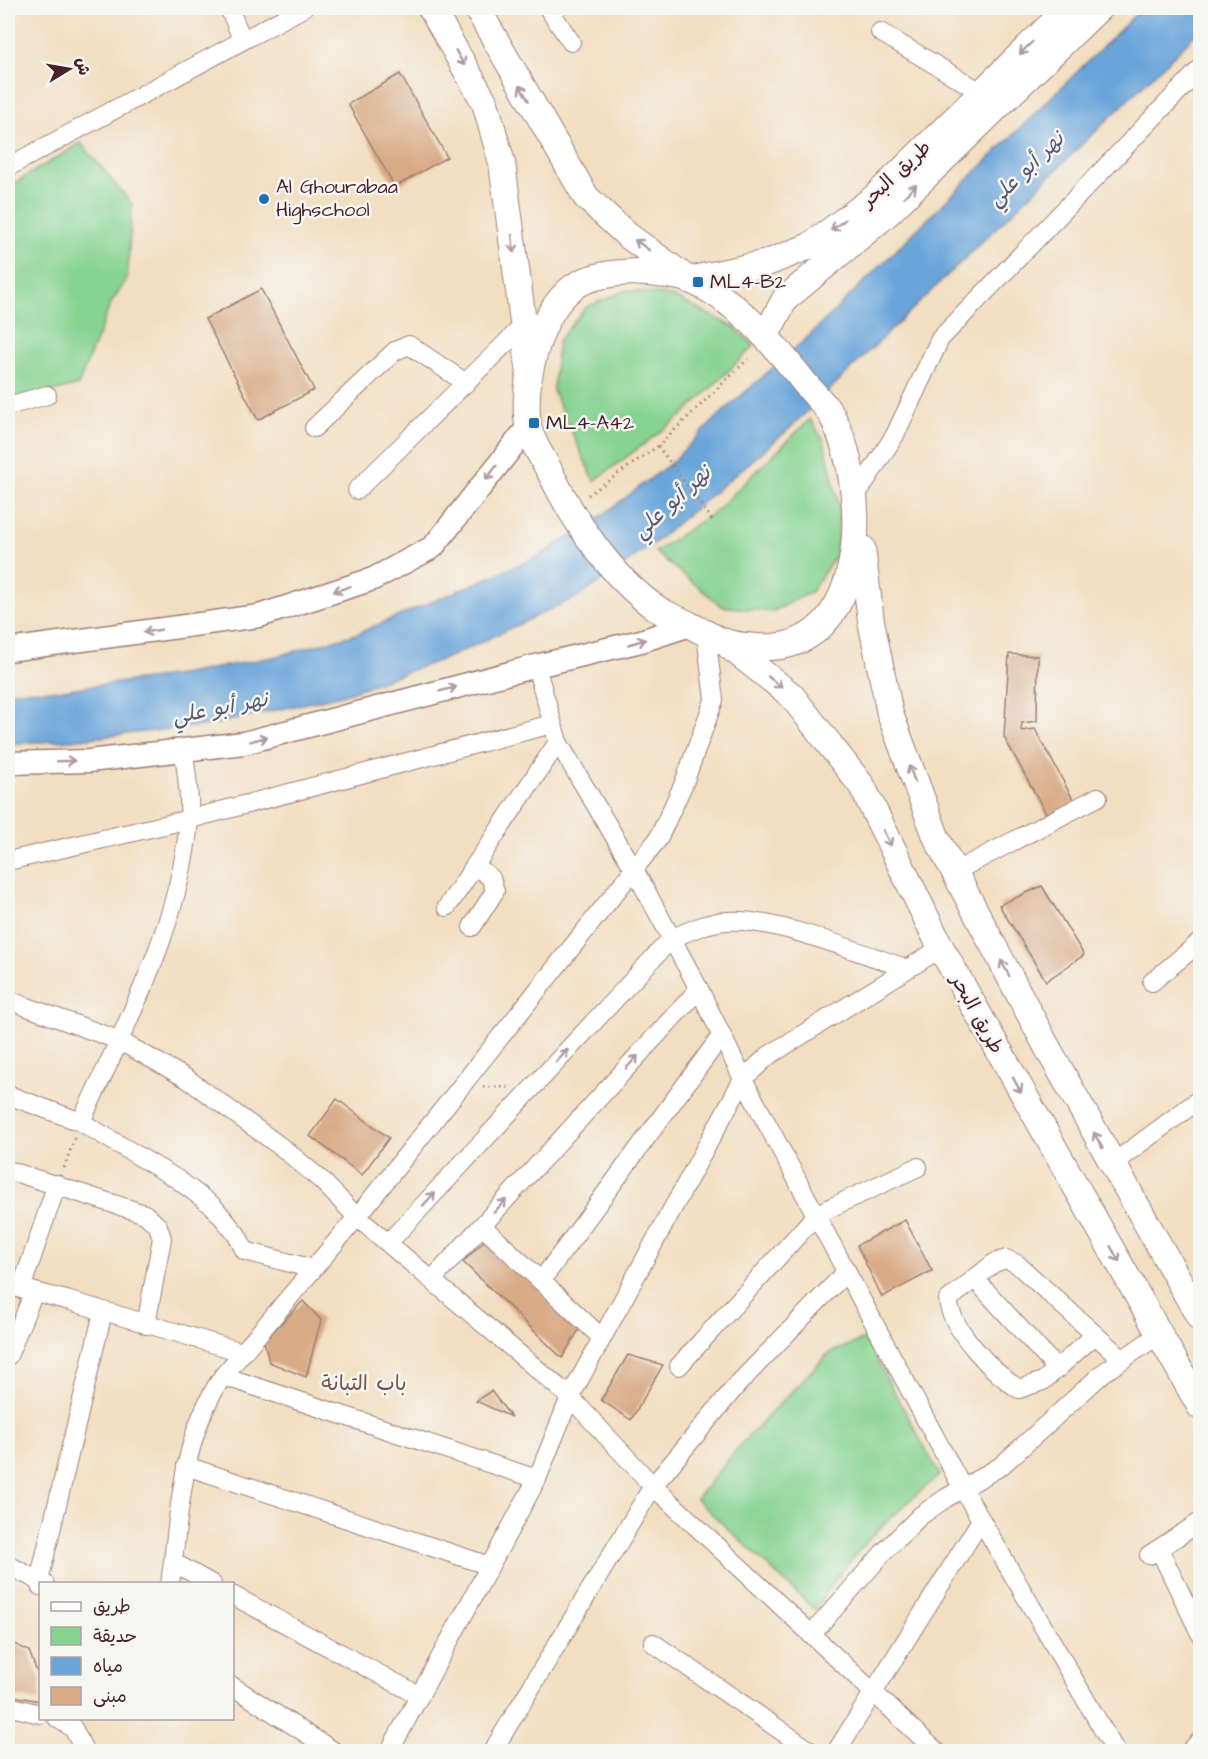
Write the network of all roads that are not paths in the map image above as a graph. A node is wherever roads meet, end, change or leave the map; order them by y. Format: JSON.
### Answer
{"nodes":[{"id":1,"x":229,"y":8,"type":"edge"},
{"id":2,"x":303,"y":8,"type":"edge"},
{"id":3,"x":431,"y":8,"type":"edge"},
{"id":4,"x":477,"y":8,"type":"edge"},
{"id":5,"x":549,"y":8,"type":"edge"},
{"id":6,"x":1068,"y":8,"type":"edge"},
{"id":7,"x":1100,"y":8,"type":"edge"},
{"id":8,"x":880,"y":32,"type":"dead end"},
{"id":9,"x":243,"y":39,"type":"junction"},
{"id":10,"x":571,"y":42,"type":"dead end"},
{"id":11,"x":1200,"y":69,"type":"edge"},
{"id":12,"x":981,"y":92,"type":"junction"},
{"id":13,"x":8,"y":167,"type":"edge"},
{"id":14,"x":689,"y":280,"type":"junction"},
{"id":15,"x":523,"y":326,"type":"junction"},
{"id":16,"x":766,"y":335,"type":"junction"},
{"id":17,"x":530,"y":370,"type":"junction"},
{"id":18,"x":466,"y":383,"type":"junction"},
{"id":19,"x":47,"y":395,"type":"dead end"},
{"id":20,"x":8,"y":406,"type":"edge"},
{"id":21,"x":528,"y":427,"type":"junction"},
{"id":22,"x":314,"y":428,"type":"dead end"},
{"id":23,"x":357,"y":490,"type":"dead end"},
{"id":24,"x":855,"y":497,"type":"junction"},
{"id":25,"x":698,"y":629,"type":"junction"},
{"id":26,"x":729,"y":645,"type":"junction"},
{"id":27,"x":8,"y":650,"type":"edge"},
{"id":28,"x":536,"y":666,"type":"junction"},
{"id":29,"x":555,"y":733,"type":"junction"},
{"id":30,"x":184,"y":752,"type":"junction"},
{"id":31,"x":8,"y":764,"type":"edge"},
{"id":32,"x":1098,"y":797,"type":"dead end"},
{"id":33,"x":190,"y":819,"type":"junction"},
{"id":34,"x":8,"y":861,"type":"edge"},
{"id":35,"x":475,"y":865,"type":"junction"},
{"id":36,"x":635,"y":871,"type":"junction"},
{"id":37,"x":954,"y":872,"type":"junction"},
{"id":38,"x":447,"y":907,"type":"dead end"},
{"id":39,"x":472,"y":927,"type":"dead end"},
{"id":40,"x":671,"y":939,"type":"junction"},
{"id":41,"x":1200,"y":942,"type":"edge"},
{"id":42,"x":941,"y":948,"type":"junction"},
{"id":43,"x":905,"y":968,"type":"junction"},
{"id":44,"x":1152,"y":982,"type":"dead end"},
{"id":45,"x":699,"y":989,"type":"junction"},
{"id":46,"x":8,"y":1000,"type":"edge"},
{"id":47,"x":722,"y":1035,"type":"junction"},
{"id":48,"x":118,"y":1040,"type":"junction"},
{"id":49,"x":743,"y":1079,"type":"junction"},
{"id":50,"x":8,"y":1095,"type":"edge"},
{"id":51,"x":1200,"y":1099,"type":"edge"},
{"id":52,"x":81,"y":1122,"type":"junction"},
{"id":53,"x":1112,"y":1164,"type":"junction"},
{"id":54,"x":918,"y":1167,"type":"dead end"},
{"id":55,"x":8,"y":1170,"type":"edge"},
{"id":56,"x":57,"y":1184,"type":"junction"},
{"id":57,"x":817,"y":1214,"type":"junction"},
{"id":58,"x":357,"y":1217,"type":"junction"},
{"id":59,"x":482,"y":1226,"type":"junction"},
{"id":60,"x":389,"y":1242,"type":"junction"},
{"id":61,"x":313,"y":1269,"type":"junction"},
{"id":62,"x":847,"y":1271,"type":"junction"},
{"id":63,"x":974,"y":1278,"type":"junction"},
{"id":64,"x":432,"y":1280,"type":"junction"},
{"id":65,"x":541,"y":1281,"type":"junction"},
{"id":66,"x":21,"y":1289,"type":"edge"},
{"id":67,"x":103,"y":1312,"type":"junction"},
{"id":68,"x":1200,"y":1318,"type":"edge"},
{"id":69,"x":146,"y":1325,"type":"junction"},
{"id":70,"x":1161,"y":1333,"type":"junction"},
{"id":71,"x":1095,"y":1335,"type":"junction"},
{"id":72,"x":602,"y":1338,"type":"junction"},
{"id":73,"x":242,"y":1352,"type":"junction"},
{"id":74,"x":8,"y":1356,"type":"edge"},
{"id":75,"x":1122,"y":1359,"type":"junction"},
{"id":76,"x":679,"y":1365,"type":"dead end"},
{"id":77,"x":1057,"y":1369,"type":"junction"},
{"id":78,"x":223,"y":1376,"type":"junction"},
{"id":79,"x":570,"y":1397,"type":"junction"},
{"id":80,"x":1200,"y":1406,"type":"edge"},
{"id":81,"x":186,"y":1466,"type":"junction"},
{"id":82,"x":537,"y":1479,"type":"junction"},
{"id":83,"x":653,"y":1486,"type":"junction"},
{"id":84,"x":963,"y":1489,"type":"junction"},
{"id":85,"x":981,"y":1520,"type":"junction"},
{"id":86,"x":1200,"y":1522,"type":"edge"},
{"id":87,"x":173,"y":1562,"type":"junction"},
{"id":88,"x":8,"y":1565,"type":"edge"},
{"id":89,"x":490,"y":1566,"type":"junction"},
{"id":90,"x":39,"y":1582,"type":"edge"},
{"id":91,"x":42,"y":1582,"type":"edge"},
{"id":92,"x":170,"y":1582,"type":"edge"},
{"id":93,"x":208,"y":1582,"type":"edge"},
{"id":94,"x":234,"y":1596,"type":"edge"},
{"id":95,"x":1200,"y":1633,"type":"edge"},
{"id":96,"x":811,"y":1635,"type":"junction"},
{"id":97,"x":653,"y":1643,"type":"dead end"},
{"id":98,"x":234,"y":1687,"type":"edge"},
{"id":99,"x":873,"y":1692,"type":"junction"},
{"id":100,"x":420,"y":1696,"type":"junction"},
{"id":101,"x":8,"y":1706,"type":"edge"},
{"id":102,"x":39,"y":1714,"type":"edge"},
{"id":103,"x":67,"y":1722,"type":"edge"},
{"id":104,"x":1200,"y":1741,"type":"edge"},
{"id":105,"x":85,"y":1752,"type":"edge"},
{"id":106,"x":335,"y":1752,"type":"edge"},
{"id":107,"x":388,"y":1752,"type":"edge"},
{"id":108,"x":492,"y":1752,"type":"edge"},
{"id":109,"x":812,"y":1752,"type":"edge"},
{"id":110,"x":836,"y":1752,"type":"edge"},
{"id":111,"x":937,"y":1752,"type":"edge"},
{"id":112,"x":1116,"y":1752,"type":"edge"},
{"id":113,"x":1189,"y":1752,"type":"edge"}],
"edges":[{"from":1,"to":9,"type":"street"},
{"from":2,"to":9,"type":"street"},
{"from":3,"to":15,"type":"highway","one_way":true},
{"from":14,"to":4,"type":"highway","one_way":true},
{"from":5,"to":10,"type":"street"},
{"from":6,"to":12,"type":"highway","name":"طريق البحر","one_way":true},
{"from":16,"to":7,"type":"highway","name":"طريق البحر","one_way":true},
{"from":8,"to":12,"type":"street"},
{"from":9,"to":13,"type":"street"},
{"from":11,"to":24,"type":"street"},
{"from":12,"to":14,"type":"highway","name":"طريق البحر","one_way":true},
{"from":14,"to":16,"type":"highway"},
{"from":14,"to":17,"type":"highway"},
{"from":15,"to":17,"type":"highway"},
{"from":15,"to":18,"type":"street"},
{"from":16,"to":24,"type":"highway"},
{"from":17,"to":21,"type":"highway"},
{"from":18,"to":22,"type":"street"},
{"from":18,"to":23,"type":"street"},
{"from":19,"to":20,"type":"street"},
{"from":21,"to":25,"type":"highway"},
{"from":21,"to":27,"type":"main road","one_way":true},
{"from":24,"to":26,"type":"highway"},
{"from":37,"to":24,"type":"highway","one_way":true},
{"from":25,"to":26,"type":"highway"},
{"from":28,"to":25,"type":"main road","one_way":true},
{"from":25,"to":36,"type":"street"},
{"from":26,"to":42,"type":"highway","name":"طريق البحر","one_way":true},
{"from":28,"to":29,"type":"street"},
{"from":30,"to":28,"type":"main road","one_way":true},
{"from":29,"to":33,"type":"street"},
{"from":29,"to":35,"type":"street"},
{"from":29,"to":36,"type":"street"},
{"from":31,"to":30,"type":"main road","one_way":true},
{"from":30,"to":33,"type":"street"},
{"from":32,"to":37,"type":"street"},
{"from":33,"to":34,"type":"street"},
{"from":33,"to":48,"type":"street"},
{"from":35,"to":38,"type":"street"},
{"from":35,"to":39,"type":"street"},
{"from":36,"to":40,"type":"street"},
{"from":36,"to":58,"type":"street"},
{"from":53,"to":37,"type":"highway","one_way":true},
{"from":40,"to":43,"type":"street"},
{"from":40,"to":45,"type":"street"},
{"from":60,"to":40,"type":"street","one_way":true},
{"from":41,"to":44,"type":"street"},
{"from":42,"to":43,"type":"street"},
{"from":42,"to":70,"type":"highway","name":"طريق البحر","one_way":true},
{"from":43,"to":49,"type":"street"},
{"from":45,"to":47,"type":"street"},
{"from":59,"to":45,"type":"street","one_way":true},
{"from":46,"to":48,"type":"street"},
{"from":47,"to":49,"type":"street"},
{"from":47,"to":65,"type":"street"},
{"from":48,"to":52,"type":"street"},
{"from":48,"to":58,"type":"street"},
{"from":49,"to":57,"type":"street"},
{"from":49,"to":72,"type":"street"},
{"from":50,"to":52,"type":"street"},
{"from":51,"to":53,"type":"street"},
{"from":52,"to":61,"type":"street"},
{"from":53,"to":68,"type":"highway"},
{"from":54,"to":57,"type":"street"},
{"from":55,"to":56,"type":"street"},
{"from":56,"to":66,"type":"street"},
{"from":56,"to":69,"type":"street"},
{"from":57,"to":62,"type":"street"},
{"from":57,"to":76,"type":"street"},
{"from":58,"to":60,"type":"street"},
{"from":58,"to":61,"type":"street"},
{"from":59,"to":64,"type":"street"},
{"from":59,"to":65,"type":"street"},
{"from":60,"to":64,"type":"street"},
{"from":61,"to":73,"type":"street"},
{"from":62,"to":83,"type":"street"},
{"from":62,"to":84,"type":"street"},
{"from":63,"to":71,"type":"street"},
{"from":63,"to":77,"type":"street"},
{"from":63,"to":77,"type":"street"},
{"from":64,"to":79,"type":"street"},
{"from":65,"to":72,"type":"street"},
{"from":66,"to":67,"type":"street"},
{"from":66,"to":74,"type":"street"},
{"from":67,"to":69,"type":"street"},
{"from":67,"to":91,"type":"street"},
{"from":69,"to":73,"type":"street"},
{"from":70,"to":75,"type":"street"},
{"from":70,"to":80,"type":"highway","name":"طريق البحر"},
{"from":71,"to":75,"type":"street"},
{"from":71,"to":77,"type":"street"},
{"from":72,"to":79,"type":"street"},
{"from":73,"to":78,"type":"street"},
{"from":75,"to":84,"type":"street"},
{"from":78,"to":81,"type":"street"},
{"from":78,"to":82,"type":"street"},
{"from":79,"to":82,"type":"street"},
{"from":79,"to":83,"type":"street"},
{"from":81,"to":87,"type":"street"},
{"from":81,"to":89,"type":"street"},
{"from":82,"to":89,"type":"street"},
{"from":83,"to":96,"type":"street"},
{"from":83,"to":108,"type":"street"},
{"from":84,"to":85,"type":"street"},
{"from":84,"to":96,"type":"street"},
{"from":85,"to":99,"type":"street"},
{"from":85,"to":112,"type":"street"},
{"from":86,"to":95,"type":"street"},
{"from":87,"to":92,"type":"street"},
{"from":87,"to":93,"type":"street"},
{"from":88,"to":90,"type":"street"},
{"from":89,"to":100,"type":"street"},
{"from":94,"to":100,"type":"street"},
{"from":96,"to":99,"type":"street"},
{"from":97,"to":109,"type":"street"},
{"from":98,"to":106,"type":"street"},
{"from":99,"to":110,"type":"street"},
{"from":99,"to":111,"type":"street"},
{"from":100,"to":107,"type":"street"},
{"from":101,"to":102,"type":"street"},
{"from":103,"to":105,"type":"street"},
{"from":104,"to":113,"type":"street"}]}
